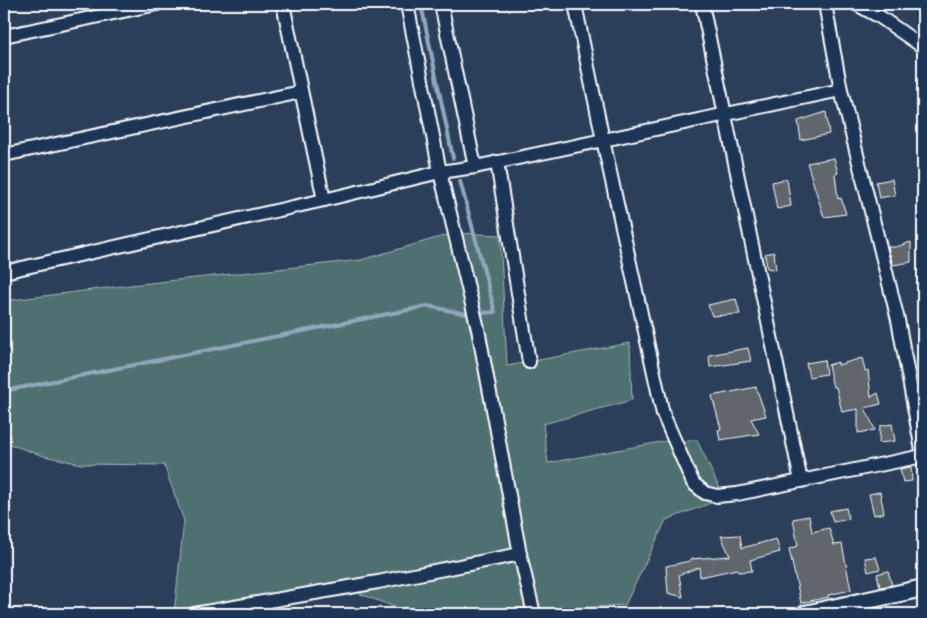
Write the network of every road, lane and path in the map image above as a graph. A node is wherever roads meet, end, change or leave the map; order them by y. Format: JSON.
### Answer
{"nodes":[{"id":1,"x":157,"y":4,"type":"edge"},
{"id":2,"x":283,"y":4,"type":"edge"},
{"id":3,"x":407,"y":4,"type":"edge"},
{"id":4,"x":442,"y":4,"type":"edge"},
{"id":5,"x":576,"y":4,"type":"edge"},
{"id":6,"x":702,"y":4,"type":"edge"},
{"id":7,"x":825,"y":4,"type":"edge"},
{"id":8,"x":856,"y":4,"type":"edge"},
{"id":9,"x":4,"y":36,"type":"edge"},
{"id":10,"x":923,"y":47,"type":"edge"},
{"id":11,"x":841,"y":90,"type":"junction"},
{"id":12,"x":301,"y":92,"type":"junction"},
{"id":13,"x":725,"y":115,"type":"junction"},
{"id":14,"x":603,"y":140,"type":"junction"},
{"id":15,"x":4,"y":155,"type":"edge"},
{"id":16,"x":497,"y":162,"type":"junction"},
{"id":17,"x":475,"y":167,"type":"junction"},
{"id":18,"x":440,"y":172,"type":"junction"},
{"id":19,"x":324,"y":200,"type":"junction"},
{"id":20,"x":4,"y":272,"type":"edge"},
{"id":21,"x":529,"y":362,"type":"dead end"},
{"id":22,"x":923,"y":456,"type":"edge"},
{"id":23,"x":801,"y":481,"type":"junction"},
{"id":24,"x":520,"y":554,"type":"junction"},
{"id":25,"x":923,"y":588,"type":"edge"},
{"id":26,"x":194,"y":614,"type":"edge"},
{"id":27,"x":534,"y":614,"type":"edge"},
{"id":28,"x":805,"y":614,"type":"edge"}],
"edges":[{"from":1,"to":9,"type":"street"},
{"from":2,"to":12,"type":"street"},
{"from":3,"to":18,"type":"street"},
{"from":4,"to":17,"type":"street"},
{"from":5,"to":14,"type":"street"},
{"from":6,"to":13,"type":"street"},
{"from":7,"to":11,"type":"street"},
{"from":8,"to":10,"type":"street"},
{"from":11,"to":13,"type":"street"},
{"from":11,"to":22,"type":"street"},
{"from":12,"to":15,"type":"street"},
{"from":12,"to":19,"type":"street"},
{"from":13,"to":14,"type":"street"},
{"from":13,"to":23,"type":"street"},
{"from":14,"to":16,"type":"street"},
{"from":14,"to":23,"type":"street"},
{"from":16,"to":17,"type":"street"},
{"from":16,"to":21,"type":"street"},
{"from":17,"to":18,"type":"street"},
{"from":18,"to":19,"type":"street"},
{"from":18,"to":24,"type":"street"},
{"from":19,"to":20,"type":"street"},
{"from":22,"to":23,"type":"street"},
{"from":24,"to":26,"type":"street"},
{"from":24,"to":27,"type":"street"},
{"from":25,"to":28,"type":"street"}]}
